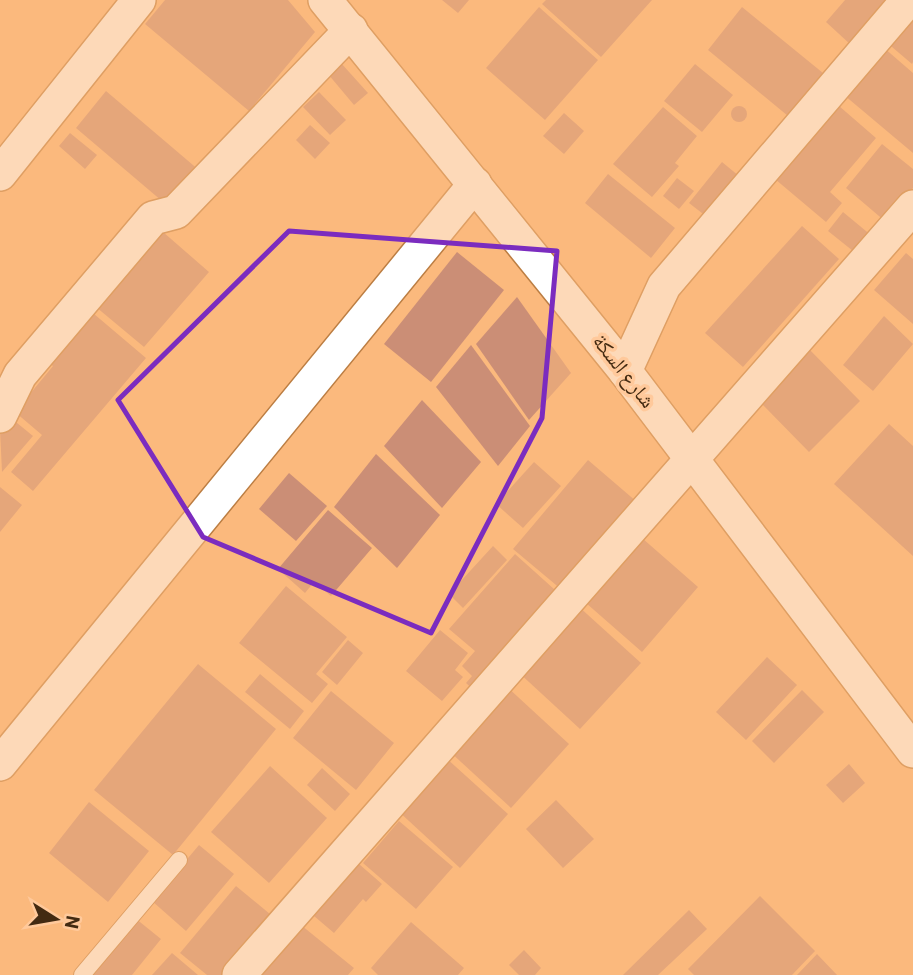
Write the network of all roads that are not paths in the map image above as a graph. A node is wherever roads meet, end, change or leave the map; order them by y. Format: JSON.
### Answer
{"nodes":[{"id":1,"x":139,"y":0,"type":"edge"},
{"id":2,"x":325,"y":0,"type":"edge"},
{"id":3,"x":908,"y":0,"type":"edge"},
{"id":4,"x":351,"y":30,"type":"junction"},
{"id":5,"x":0,"y":174,"type":"edge"},
{"id":6,"x":475,"y":184,"type":"junction"},
{"id":7,"x":913,"y":207,"type":"edge"},
{"id":8,"x":625,"y":371,"type":"junction"},
{"id":9,"x":0,"y":416,"type":"edge"},
{"id":10,"x":691,"y":458,"type":"junction"},
{"id":11,"x":913,"y":751,"type":"edge"},
{"id":12,"x":0,"y":764,"type":"edge"},
{"id":13,"x":179,"y":860,"type":"dead end"},
{"id":14,"x":82,"y":975,"type":"edge"},
{"id":15,"x":239,"y":975,"type":"edge"}],
"edges":[{"from":1,"to":5,"type":"street"},
{"from":2,"to":4,"type":"street","name":"شارع السكة"},
{"from":3,"to":8,"type":"street"},
{"from":4,"to":6,"type":"street","name":"شارع السكة"},
{"from":4,"to":9,"type":"street"},
{"from":6,"to":8,"type":"street","name":"شارع السكة"},
{"from":6,"to":12,"type":"street"},
{"from":7,"to":10,"type":"street"},
{"from":8,"to":10,"type":"street","name":"شارع السكة"},
{"from":10,"to":11,"type":"street","name":"شارع السكة"},
{"from":10,"to":15,"type":"street"},
{"from":13,"to":14,"type":"lane"}]}
